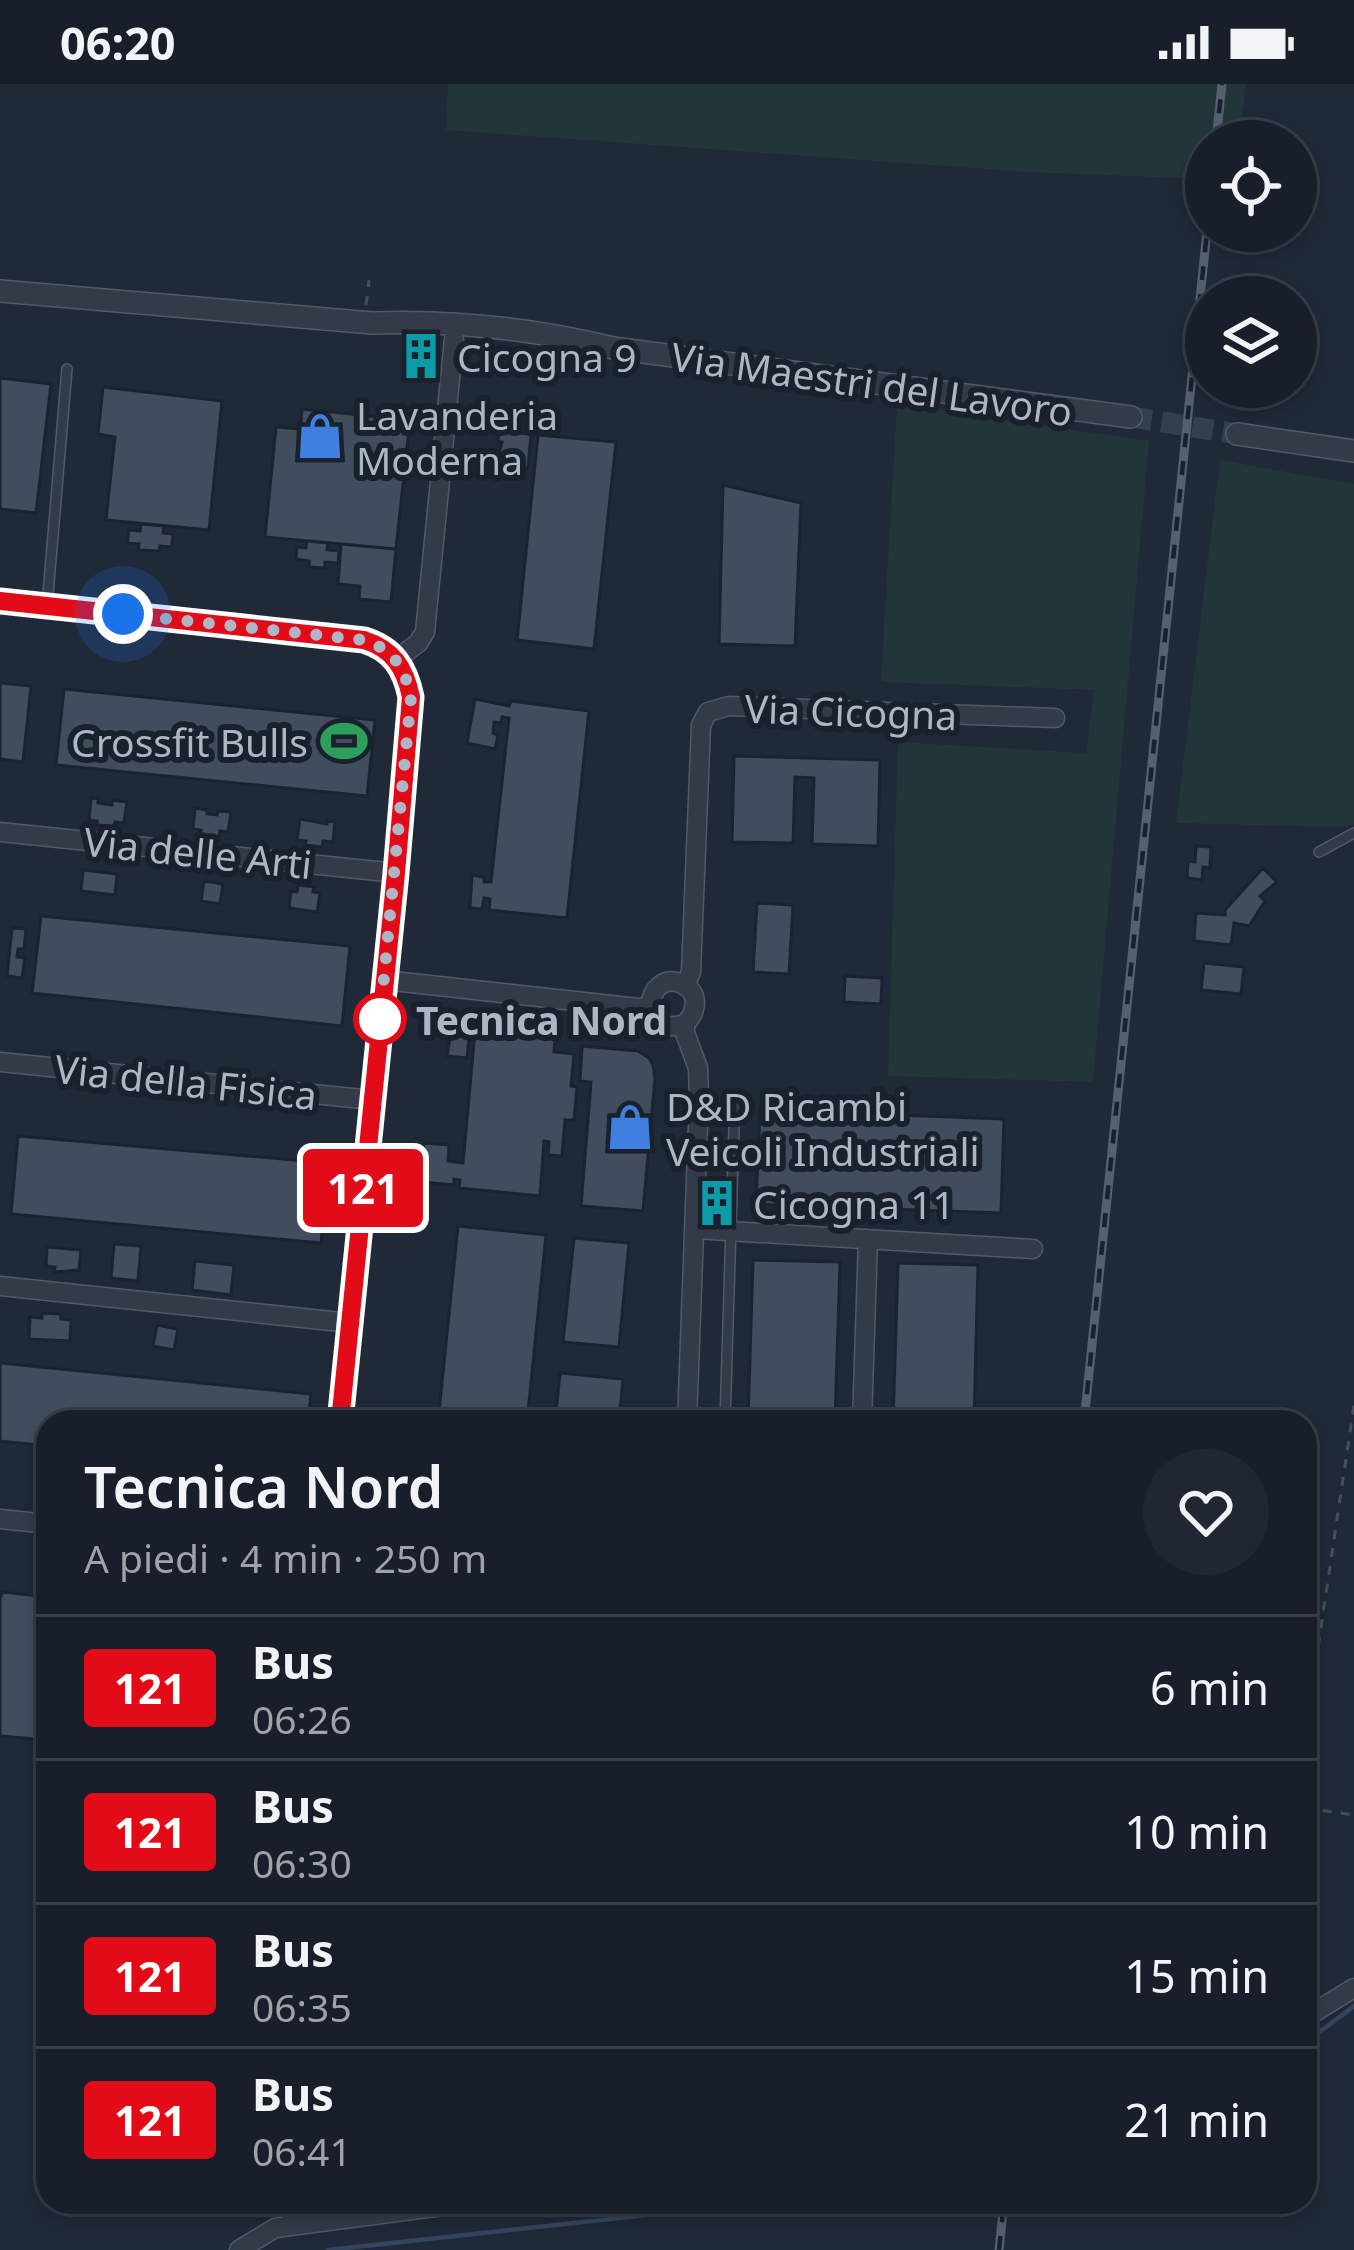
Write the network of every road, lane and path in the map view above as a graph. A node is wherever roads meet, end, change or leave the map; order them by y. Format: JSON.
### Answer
{"nodes":[{"id":1,"x":369,"y":280,"type":"dead end"},
{"id":2,"x":0,"y":291,"type":"edge"},
{"id":3,"x":369,"y":315,"type":"junction"},
{"id":4,"x":454,"y":338,"type":"junction"},
{"id":5,"x":613,"y":348,"type":"junction"},
{"id":6,"x":67,"y":369,"type":"dead end"},
{"id":7,"x":1131,"y":417,"type":"tunnel mouth"},
{"id":8,"x":1237,"y":434,"type":"tunnel mouth"},
{"id":9,"x":1354,"y":451,"type":"edge"},
{"id":10,"x":0,"y":601,"type":"edge"},
{"id":11,"x":47,"y":606,"type":"junction"},
{"id":12,"x":397,"y":659,"type":"junction"},
{"id":13,"x":1055,"y":718,"type":"dead end"},
{"id":14,"x":0,"y":832,"type":"edge"},
{"id":15,"x":1354,"y":833,"type":"edge"},
{"id":16,"x":1319,"y":852,"type":"dead end"},
{"id":17,"x":396,"y":873,"type":"junction"},
{"id":18,"x":384,"y":980,"type":"junction"},
{"id":19,"x":686,"y":986,"type":"junction"},
{"id":20,"x":650,"y":1007,"type":"junction"},
{"id":21,"x":685,"y":1024,"type":"junction"},
{"id":22,"x":0,"y":1062,"type":"edge"},
{"id":23,"x":735,"y":1096,"type":"dead end"},
{"id":24,"x":372,"y":1100,"type":"junction"},
{"id":25,"x":694,"y":1229,"type":"junction"},
{"id":26,"x":731,"y":1232,"type":"junction"},
{"id":27,"x":868,"y":1239,"type":"junction"},
{"id":28,"x":1033,"y":1249,"type":"dead end"},
{"id":29,"x":0,"y":1286,"type":"edge"},
{"id":30,"x":350,"y":1323,"type":"junction"},
{"id":31,"x":1354,"y":1405,"type":"edge"},
{"id":32,"x":341,"y":1410,"type":"edge"},
{"id":33,"x":687,"y":1410,"type":"edge"},
{"id":34,"x":725,"y":1410,"type":"edge"},
{"id":35,"x":862,"y":1410,"type":"edge"},
{"id":36,"x":0,"y":1519,"type":"edge"},
{"id":37,"x":36,"y":1523,"type":"edge"},
{"id":38,"x":1317,"y":1654,"type":"edge"},
{"id":39,"x":1317,"y":1810,"type":"edge"},
{"id":40,"x":1354,"y":1815,"type":"edge"},
{"id":41,"x":1354,"y":1988,"type":"edge"},
{"id":42,"x":1317,"y":2011,"type":"edge"},
{"id":43,"x":288,"y":2214,"type":"edge"},
{"id":44,"x":384,"y":2214,"type":"edge"},
{"id":45,"x":287,"y":2227,"type":"junction"},
{"id":46,"x":239,"y":2250,"type":"edge"}],
"edges":[{"from":1,"to":3,"type":"path"},
{"from":2,"to":3,"type":"street","name":"Via Maestri del Lavoro"},
{"from":3,"to":4,"type":"street","name":"Via Maestri del Lavoro"},
{"from":3,"to":5,"type":"street","name":"Via Maestri del Lavoro"},
{"from":4,"to":5,"type":"street","name":"Via Maestri del Lavoro"},
{"from":4,"to":12,"type":"street"},
{"from":5,"to":7,"type":"street","name":"Via Maestri del Lavoro"},
{"from":6,"to":11,"type":"lane"},
{"from":8,"to":9,"type":"street"},
{"from":10,"to":11,"type":"street"},
{"from":11,"to":12,"type":"street"},
{"from":12,"to":17,"type":"street"},
{"from":13,"to":19,"type":"street","name":"Via Cicogna"},
{"from":14,"to":17,"type":"street","name":"Via delle Arti"},
{"from":15,"to":16,"type":"lane"},
{"from":17,"to":18,"type":"street"},
{"from":18,"to":20,"type":"street"},
{"from":18,"to":24,"type":"street"},
{"from":19,"to":20,"type":"street"},
{"from":19,"to":21,"type":"street","name":"Via Cicogna"},
{"from":20,"to":21,"type":"street"},
{"from":21,"to":25,"type":"street","name":"Via Cicogna"},
{"from":22,"to":24,"type":"street","name":"Via della Fisica"},
{"from":23,"to":26,"type":"lane"},
{"from":24,"to":30,"type":"street"},
{"from":25,"to":26,"type":"street"},
{"from":25,"to":33,"type":"street","name":"Via Cicogna"},
{"from":26,"to":27,"type":"street"},
{"from":26,"to":34,"type":"lane"},
{"from":27,"to":28,"type":"street"},
{"from":27,"to":35,"type":"street"},
{"from":29,"to":30,"type":"street"},
{"from":30,"to":32,"type":"street"},
{"from":31,"to":38,"type":"path"},
{"from":36,"to":37,"type":"street"},
{"from":39,"to":40,"type":"path"},
{"from":41,"to":42,"type":"street"},
{"from":43,"to":45,"type":"lane"},
{"from":44,"to":45,"type":"street"},
{"from":45,"to":46,"type":"street"}]}
